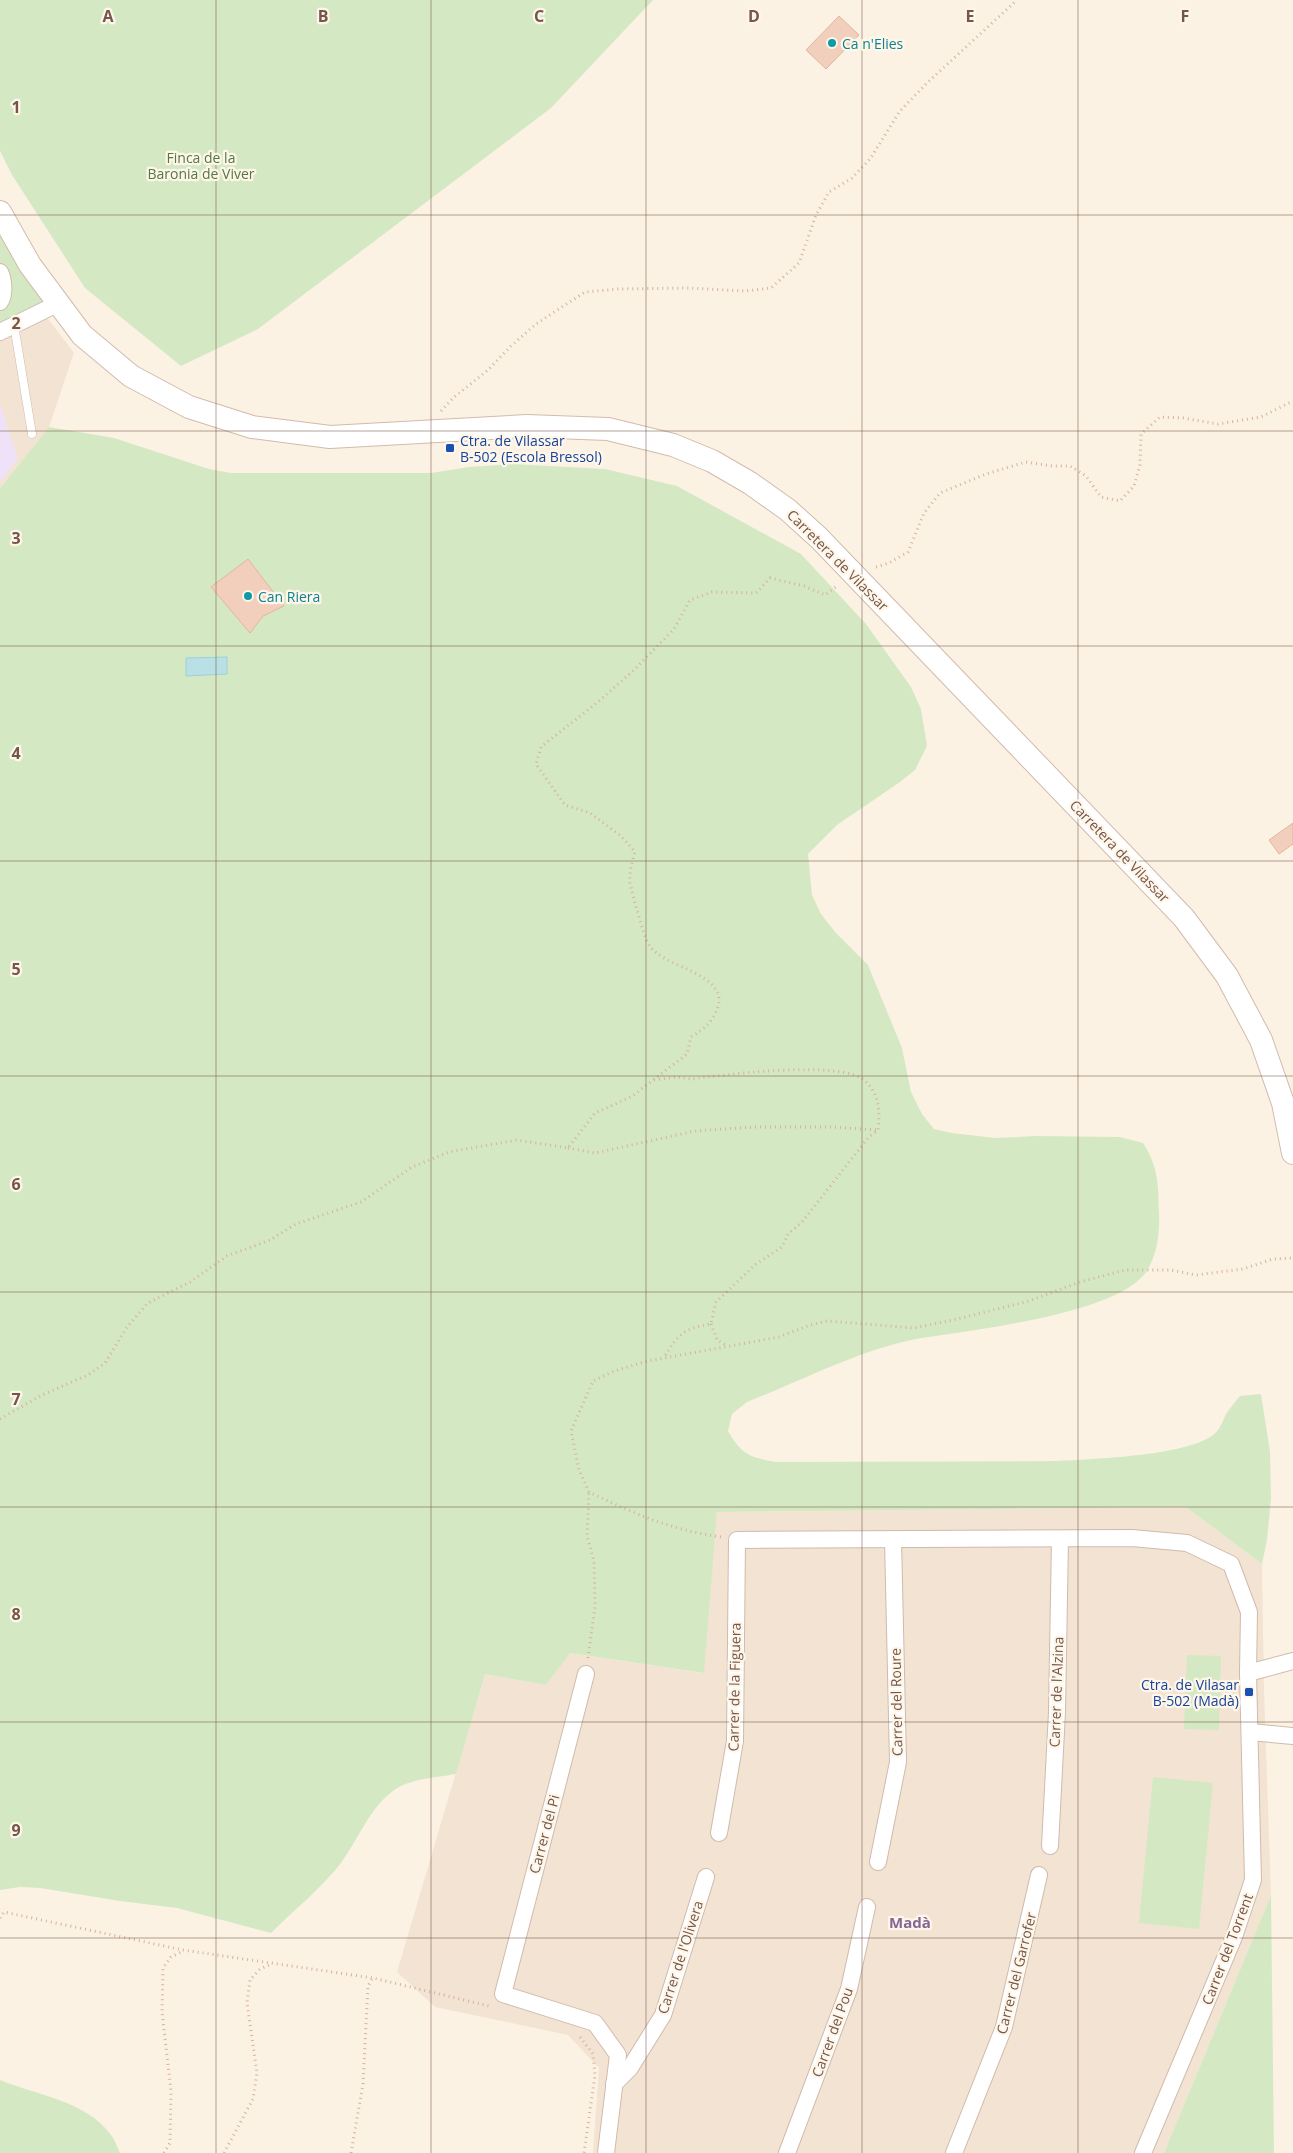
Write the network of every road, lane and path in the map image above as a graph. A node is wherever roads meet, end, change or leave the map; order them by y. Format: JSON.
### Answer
{"nodes":[{"id":1,"x":1017,"y":0,"type":"edge"},
{"id":2,"x":0,"y":212,"type":"edge"},
{"id":3,"x":1,"y":275,"type":"edge"},
{"id":4,"x":0,"y":302,"type":"edge"},
{"id":5,"x":57,"y":304,"type":"junction"},
{"id":6,"x":7,"y":329,"type":"edge"},
{"id":7,"x":1293,"y":401,"type":"edge"},
{"id":8,"x":420,"y":433,"type":"junction"},
{"id":9,"x":32,"y":434,"type":"dead end"},
{"id":10,"x":854,"y":573,"type":"junction"},
{"id":11,"x":654,"y":1080,"type":"junction"},
{"id":12,"x":878,"y":1130,"type":"junction"},
{"id":13,"x":568,"y":1148,"type":"junction"},
{"id":14,"x":1293,"y":1153,"type":"edge"},
{"id":15,"x":1293,"y":1258,"type":"edge"},
{"id":16,"x":711,"y":1324,"type":"junction"},
{"id":17,"x":727,"y":1346,"type":"junction"},
{"id":18,"x":663,"y":1359,"type":"junction"},
{"id":19,"x":0,"y":1419,"type":"edge"},
{"id":20,"x":589,"y":1492,"type":"junction"},
{"id":21,"x":893,"y":1539,"type":"junction"},
{"id":22,"x":1060,"y":1539,"type":"junction"},
{"id":23,"x":737,"y":1540,"type":"junction"},
{"id":24,"x":1293,"y":1661,"type":"edge"},
{"id":25,"x":1248,"y":1673,"type":"junction"},
{"id":26,"x":586,"y":1674,"type":"joint"},
{"id":27,"x":1250,"y":1732,"type":"junction"},
{"id":28,"x":1293,"y":1736,"type":"edge"},
{"id":29,"x":719,"y":1833,"type":"dead end"},
{"id":30,"x":1050,"y":1846,"type":"dead end"},
{"id":31,"x":878,"y":1862,"type":"dead end"},
{"id":32,"x":1039,"y":1875,"type":"dead end"},
{"id":33,"x":706,"y":1877,"type":"dead end"},
{"id":34,"x":867,"y":1907,"type":"dead end"},
{"id":35,"x":0,"y":1918,"type":"edge"},
{"id":36,"x":184,"y":1950,"type":"junction"},
{"id":37,"x":273,"y":1964,"type":"junction"},
{"id":38,"x":373,"y":1978,"type":"junction"},
{"id":39,"x":492,"y":2006,"type":"dead end"},
{"id":40,"x":578,"y":2035,"type":"dead end"},
{"id":41,"x":614,"y":2084,"type":"junction"},
{"id":42,"x":164,"y":2153,"type":"edge"},
{"id":43,"x":224,"y":2153,"type":"edge"},
{"id":44,"x":351,"y":2153,"type":"edge"},
{"id":45,"x":584,"y":2153,"type":"edge"},
{"id":46,"x":606,"y":2153,"type":"edge"},
{"id":47,"x":787,"y":2153,"type":"edge"},
{"id":48,"x":954,"y":2153,"type":"edge"},
{"id":49,"x":1143,"y":2153,"type":"edge"}],
"edges":[{"from":1,"to":8,"type":"path"},
{"from":2,"to":5,"type":"street","name":"Carretera de Vilassar"},
{"from":3,"to":4,"type":"street"},
{"from":5,"to":6,"type":"street"},
{"from":5,"to":8,"type":"street","name":"Carretera de Vilassar"},
{"from":6,"to":9,"type":"lane"},
{"from":7,"to":10,"type":"path"},
{"from":8,"to":10,"type":"street","name":"Carretera de Vilassar"},
{"from":10,"to":11,"type":"path"},
{"from":10,"to":14,"type":"street","name":"Carretera de Vilassar"},
{"from":11,"to":12,"type":"path"},
{"from":11,"to":13,"type":"path"},
{"from":12,"to":13,"type":"path"},
{"from":12,"to":16,"type":"path"},
{"from":13,"to":19,"type":"path"},
{"from":15,"to":17,"type":"path"},
{"from":16,"to":17,"type":"path"},
{"from":16,"to":18,"type":"path"},
{"from":17,"to":18,"type":"path"},
{"from":18,"to":20,"type":"path"},
{"from":20,"to":23,"type":"path"},
{"from":20,"to":26,"type":"path"},
{"from":21,"to":22,"type":"street","name":"Carrer del Torrent"},
{"from":21,"to":23,"type":"street","name":"Carrer del Torrent"},
{"from":21,"to":31,"type":"street","name":"Carrer del Roure"},
{"from":22,"to":25,"type":"street","name":"Carrer del Torrent"},
{"from":22,"to":30,"type":"street","name":"Carrer de l'Alzina"},
{"from":23,"to":29,"type":"street","name":"Carrer de la Figuera"},
{"from":24,"to":25,"type":"street"},
{"from":25,"to":27,"type":"street","name":"Carrer del Torrent"},
{"from":26,"to":41,"type":"street","name":"Carrer del Pi"},
{"from":27,"to":28,"type":"street"},
{"from":27,"to":49,"type":"street","name":"Carrer del Torrent"},
{"from":32,"to":48,"type":"street","name":"Carrer del Garrofer"},
{"from":33,"to":41,"type":"street","name":"Carrer de l'Olivera"},
{"from":34,"to":47,"type":"street","name":"Carrer del Pou"},
{"from":35,"to":36,"type":"path"},
{"from":36,"to":37,"type":"path"},
{"from":36,"to":42,"type":"path"},
{"from":37,"to":38,"type":"path"},
{"from":37,"to":43,"type":"path"},
{"from":38,"to":39,"type":"path"},
{"from":38,"to":44,"type":"path"},
{"from":40,"to":45,"type":"path"},
{"from":41,"to":46,"type":"street"}]}
